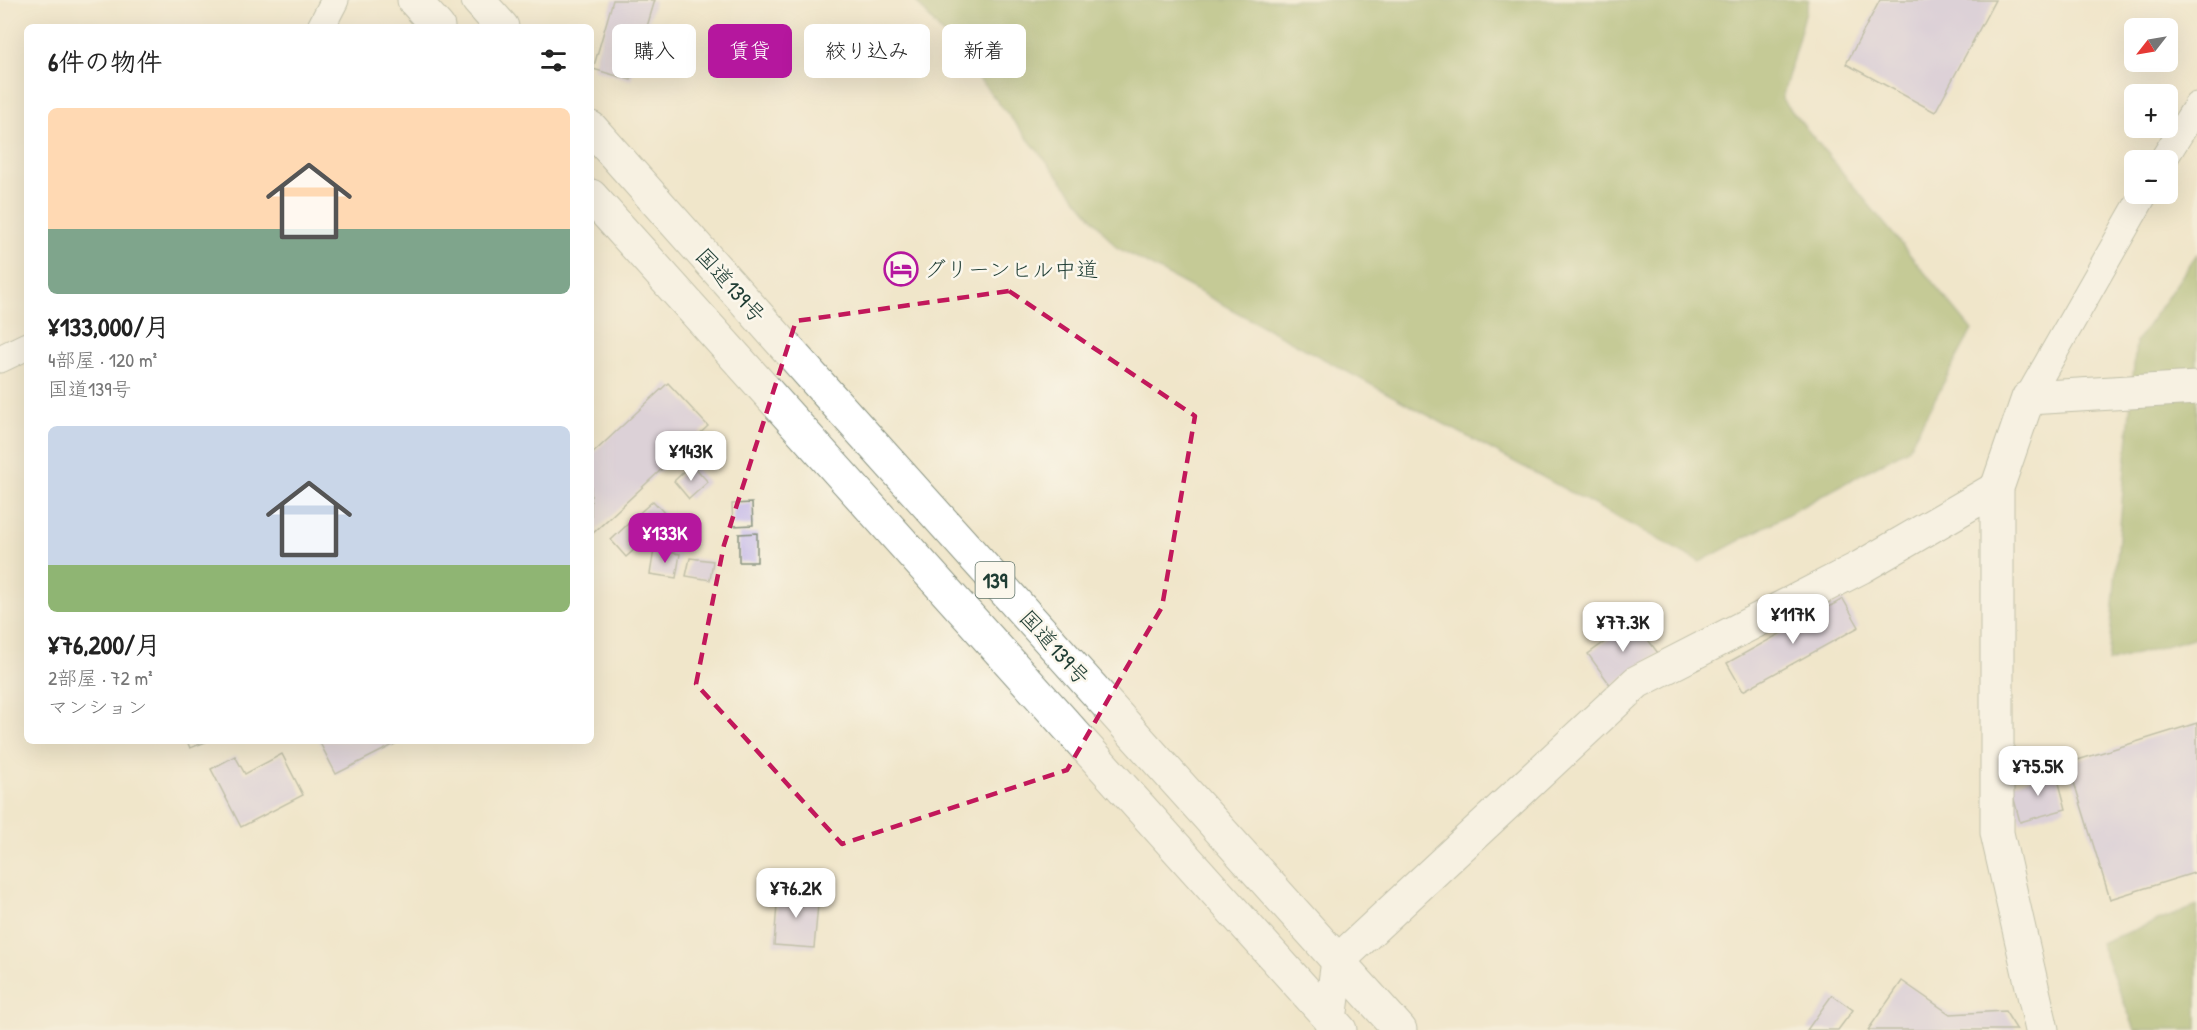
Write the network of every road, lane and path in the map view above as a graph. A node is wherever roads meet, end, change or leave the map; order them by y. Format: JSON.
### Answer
{"nodes":[{"id":1,"x":335,"y":0,"type":"edge"},
{"id":2,"x":414,"y":0,"type":"edge"},
{"id":3,"x":478,"y":0,"type":"edge"},
{"id":4,"x":323,"y":24,"type":"edge"},
{"id":5,"x":435,"y":24,"type":"edge"},
{"id":6,"x":499,"y":24,"type":"edge"},
{"id":7,"x":2197,"y":106,"type":"edge"},
{"id":8,"x":594,"y":131,"type":"edge"},
{"id":9,"x":2169,"y":150,"type":"edge"},
{"id":10,"x":594,"y":199,"type":"edge"},
{"id":11,"x":2138,"y":204,"type":"edge"},
{"id":12,"x":24,"y":347,"type":"edge"},
{"id":13,"x":0,"y":359,"type":"edge"},
{"id":14,"x":2197,"y":388,"type":"edge"},
{"id":15,"x":2028,"y":398,"type":"junction"},
{"id":16,"x":1997,"y":488,"type":"junction"},
{"id":17,"x":1338,"y":961,"type":"junction"},
{"id":18,"x":1331,"y":1026,"type":"edge"},
{"id":19,"x":1401,"y":1030,"type":"edge"},
{"id":20,"x":2042,"y":1030,"type":"edge"}],
"edges":[{"from":1,"to":4,"type":"street"},
{"from":2,"to":5,"type":"main road"},
{"from":3,"to":6,"type":"main road"},
{"from":7,"to":9,"type":"street"},
{"from":8,"to":17,"type":"main road","name":"国道139号","number":"139"},
{"from":10,"to":18,"type":"main road","name":"国道139号","number":"139"},
{"from":11,"to":15,"type":"street"},
{"from":12,"to":13,"type":"street"},
{"from":14,"to":15,"type":"main road"},
{"from":15,"to":16,"type":"main road"},
{"from":16,"to":17,"type":"main road"},
{"from":16,"to":20,"type":"main road"},
{"from":17,"to":18,"type":"main road"},
{"from":17,"to":19,"type":"main road","name":"国道139号","number":"139"}]}
